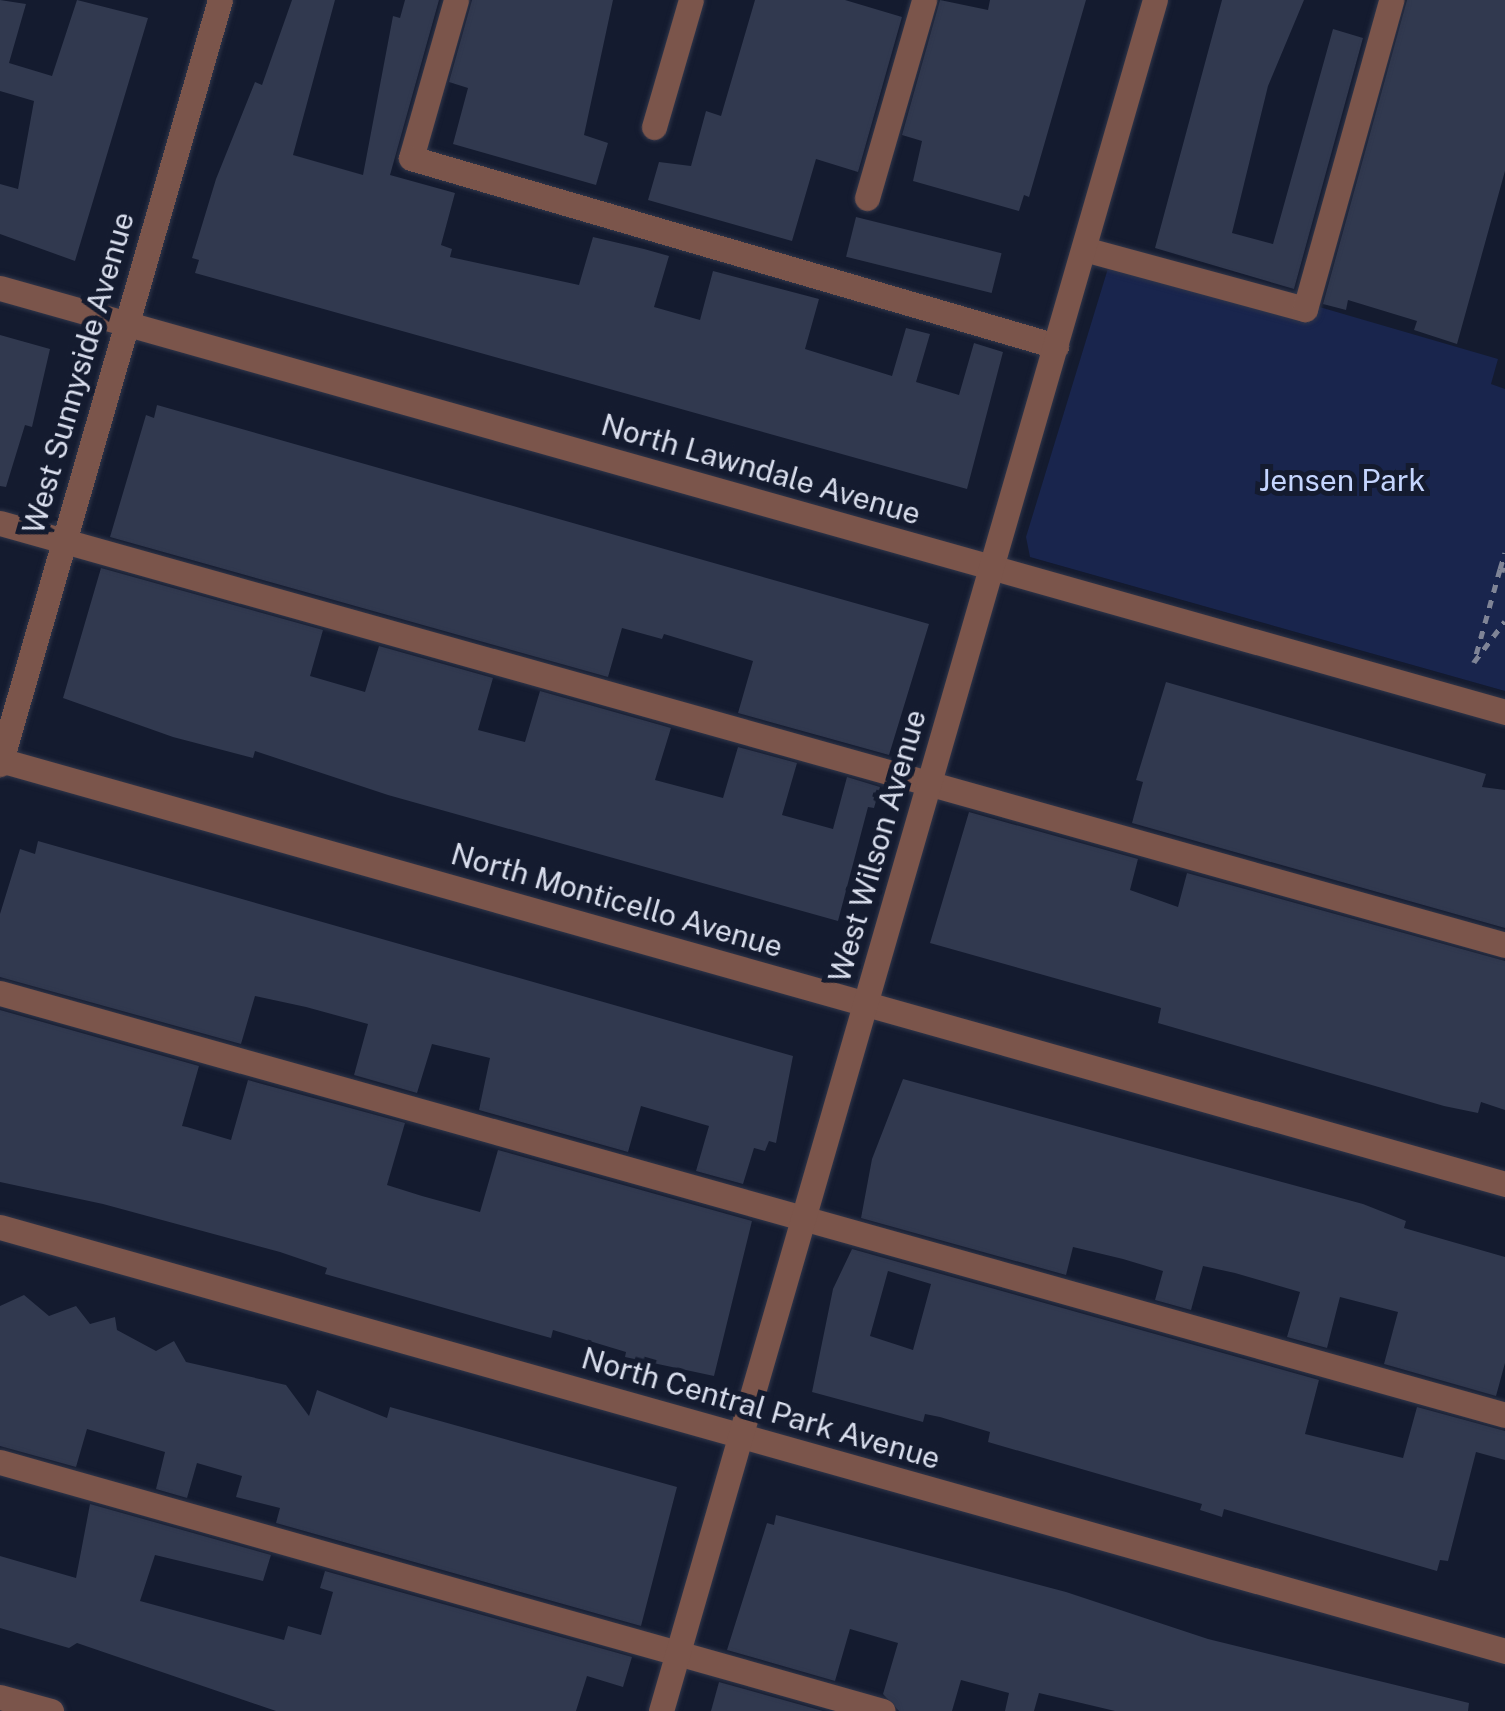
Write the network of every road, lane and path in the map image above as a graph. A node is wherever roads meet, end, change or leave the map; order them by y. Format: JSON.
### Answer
{"nodes":[{"id":1,"x":220,"y":0,"type":"edge"},
{"id":2,"x":456,"y":0,"type":"edge"},
{"id":3,"x":691,"y":0,"type":"edge"},
{"id":4,"x":924,"y":0,"type":"edge"},
{"id":5,"x":1156,"y":0,"type":"edge"},
{"id":6,"x":1391,"y":0,"type":"edge"},
{"id":7,"x":654,"y":127,"type":"dead end"},
{"id":8,"x":867,"y":198,"type":"dead end"},
{"id":9,"x":1084,"y":249,"type":"junction"},
{"id":10,"x":0,"y":288,"type":"edge"},
{"id":11,"x":126,"y":324,"type":"junction"},
{"id":12,"x":1056,"y":346,"type":"junction"},
{"id":13,"x":0,"y":522,"type":"edge"},
{"id":14,"x":64,"y":541,"type":"junction"},
{"id":15,"x":1505,"y":553,"type":"edge"},
{"id":16,"x":992,"y":567,"type":"junction"},
{"id":17,"x":1502,"y":570,"type":"edge"},
{"id":18,"x":1505,"y":621,"type":"edge"},
{"id":19,"x":1505,"y":712,"type":"edge"},
{"id":20,"x":0,"y":761,"type":"edge"},
{"id":21,"x":929,"y":784,"type":"junction"},
{"id":22,"x":1505,"y":945,"type":"edge"},
{"id":23,"x":0,"y":993,"type":"edge"},
{"id":24,"x":865,"y":1004,"type":"junction"},
{"id":25,"x":1505,"y":1184,"type":"edge"},
{"id":26,"x":803,"y":1219,"type":"junction"},
{"id":27,"x":0,"y":1227,"type":"edge"},
{"id":28,"x":1505,"y":1415,"type":"edge"},
{"id":29,"x":740,"y":1436,"type":"junction"},
{"id":30,"x":0,"y":1462,"type":"edge"},
{"id":31,"x":1505,"y":1651,"type":"edge"},
{"id":32,"x":678,"y":1653,"type":"junction"},
{"id":33,"x":0,"y":1697,"type":"edge"},
{"id":34,"x":51,"y":1711,"type":"edge"},
{"id":35,"x":661,"y":1711,"type":"edge"},
{"id":36,"x":883,"y":1711,"type":"edge"}],
"edges":[{"from":1,"to":11,"type":"street","name":"West Sunnyside Avenue"},
{"from":2,"to":12,"type":"street"},
{"from":3,"to":7,"type":"street"},
{"from":4,"to":8,"type":"street"},
{"from":5,"to":9,"type":"street","name":"West Wilson Avenue"},
{"from":6,"to":9,"type":"street"},
{"from":9,"to":12,"type":"street","name":"West Wilson Avenue"},
{"from":10,"to":11,"type":"street","name":"North Lawndale Avenue"},
{"from":11,"to":14,"type":"street","name":"West Sunnyside Avenue"},
{"from":11,"to":16,"type":"street","name":"North Lawndale Avenue"},
{"from":12,"to":16,"type":"street","name":"West Wilson Avenue"},
{"from":13,"to":14,"type":"street"},
{"from":14,"to":20,"type":"street","name":"West Sunnyside Avenue"},
{"from":14,"to":21,"type":"street"},
{"from":15,"to":17,"type":"path"},
{"from":16,"to":19,"type":"street","name":"North Lawndale Avenue"},
{"from":16,"to":21,"type":"street","name":"West Wilson Avenue"},
{"from":17,"to":18,"type":"path"},
{"from":20,"to":24,"type":"street","name":"North Monticello Avenue"},
{"from":21,"to":22,"type":"street"},
{"from":21,"to":24,"type":"street","name":"West Wilson Avenue"},
{"from":23,"to":26,"type":"street"},
{"from":24,"to":25,"type":"street","name":"North Monticello Avenue"},
{"from":24,"to":26,"type":"street","name":"West Wilson Avenue"},
{"from":26,"to":28,"type":"street"},
{"from":26,"to":29,"type":"street","name":"West Wilson Avenue"},
{"from":27,"to":29,"type":"street","name":"North Central Park Avenue"},
{"from":29,"to":31,"type":"street","name":"North Central Park Avenue"},
{"from":29,"to":32,"type":"street","name":"West Wilson Avenue"},
{"from":30,"to":32,"type":"street"},
{"from":32,"to":35,"type":"street","name":"West Wilson Avenue"},
{"from":32,"to":36,"type":"street"},
{"from":33,"to":34,"type":"street"}]}
